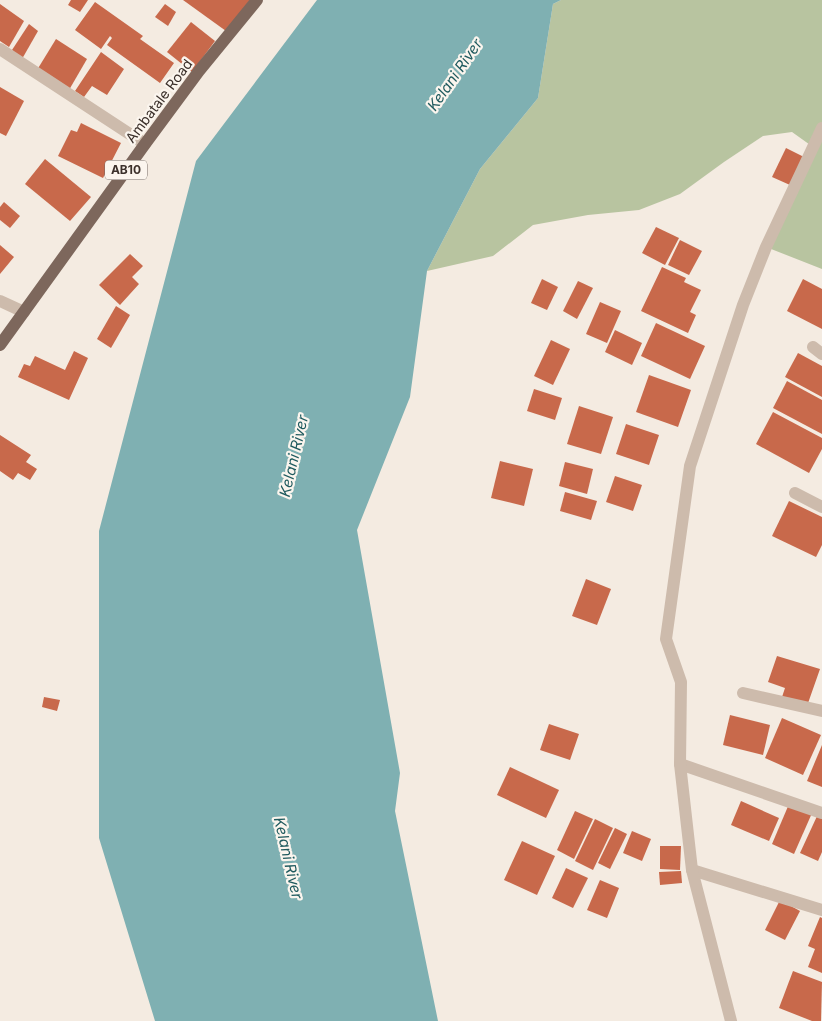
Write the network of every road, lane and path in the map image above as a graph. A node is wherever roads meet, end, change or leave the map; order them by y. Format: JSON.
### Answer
{"nodes":[{"id":1,"x":257,"y":0,"type":"edge"},
{"id":2,"x":0,"y":50,"type":"edge"},
{"id":3,"x":822,"y":128,"type":"edge"},
{"id":4,"x":145,"y":144,"type":"junction"},
{"id":5,"x":0,"y":301,"type":"edge"},
{"id":6,"x":24,"y":312,"type":"junction"},
{"id":7,"x":0,"y":345,"type":"edge"},
{"id":8,"x":794,"y":493,"type":"dead end"},
{"id":9,"x":822,"y":507,"type":"edge"},
{"id":10,"x":743,"y":693,"type":"dead end"},
{"id":11,"x":822,"y":711,"type":"edge"},
{"id":12,"x":680,"y":764,"type":"junction"},
{"id":13,"x":822,"y":813,"type":"edge"},
{"id":14,"x":692,"y":870,"type":"junction"},
{"id":15,"x":822,"y":910,"type":"edge"},
{"id":16,"x":731,"y":1021,"type":"edge"}],
"edges":[{"from":1,"to":4,"type":"main road","name":"Ambatale Road","number":"AB10"},
{"from":2,"to":4,"type":"street"},
{"from":3,"to":12,"type":"street"},
{"from":4,"to":6,"type":"main road","name":"Ambatale Road","number":"AB10"},
{"from":5,"to":6,"type":"street"},
{"from":6,"to":7,"type":"main road","name":"Ambatale Road","number":"AB10"},
{"from":8,"to":9,"type":"street"},
{"from":10,"to":11,"type":"street"},
{"from":12,"to":13,"type":"street"},
{"from":12,"to":14,"type":"street"},
{"from":14,"to":15,"type":"street"},
{"from":14,"to":16,"type":"street"}]}
